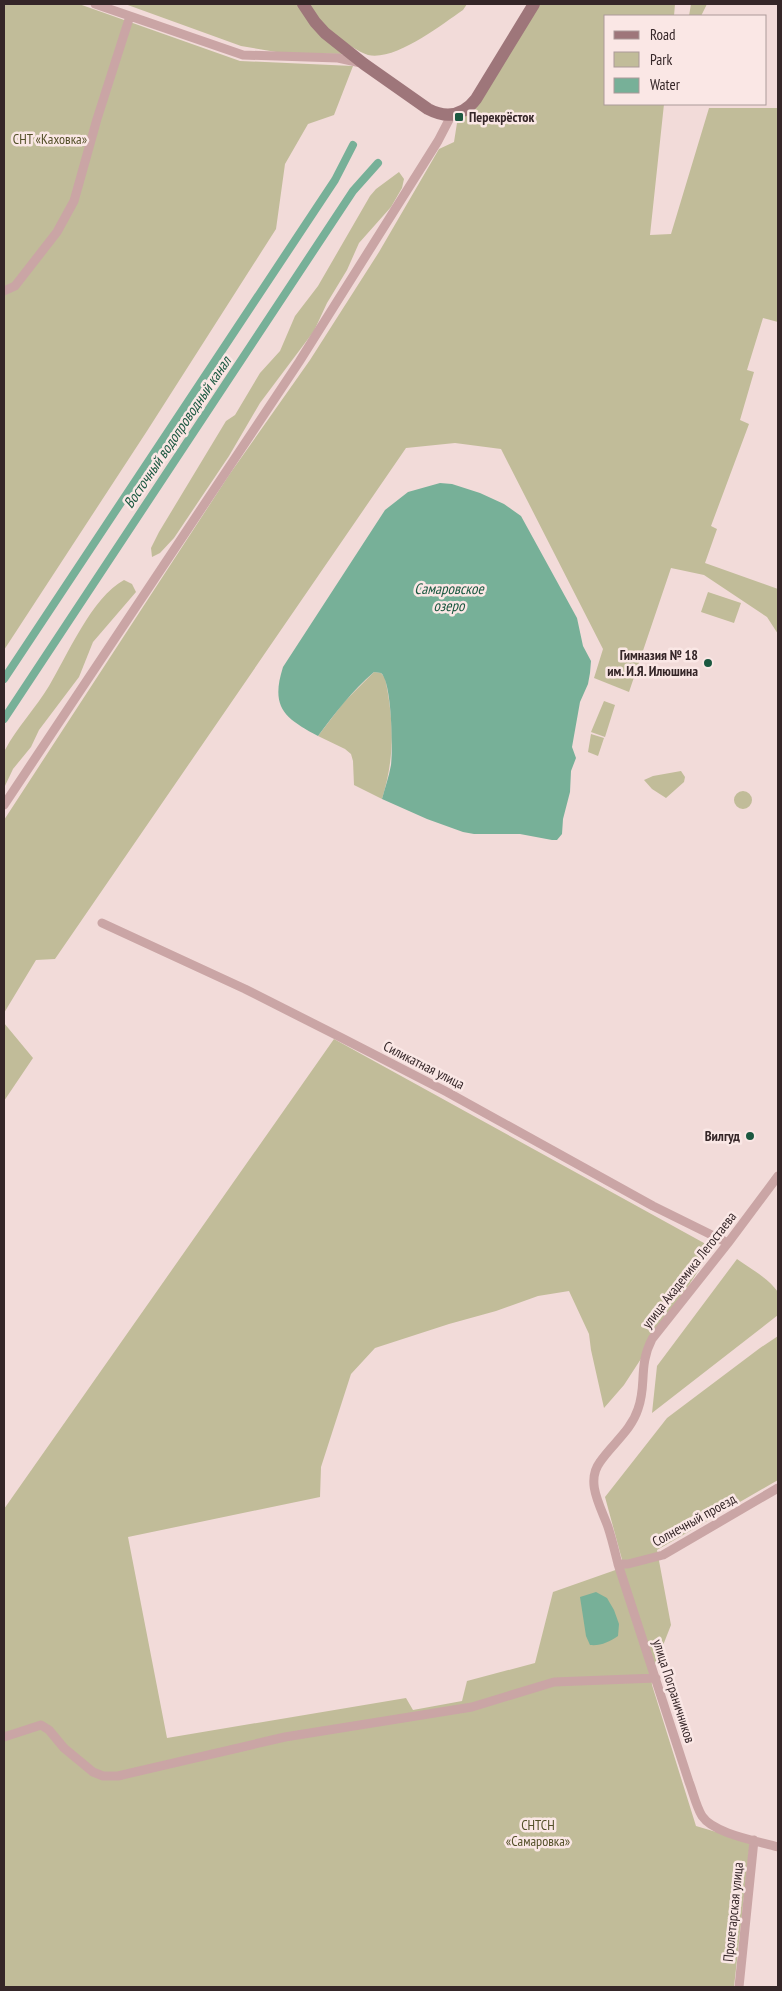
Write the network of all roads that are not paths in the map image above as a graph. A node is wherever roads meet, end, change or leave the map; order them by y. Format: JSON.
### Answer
{"nodes":[{"id":1,"x":95,"y":4,"type":"edge"},
{"id":2,"x":303,"y":4,"type":"edge"},
{"id":3,"x":534,"y":4,"type":"edge"},
{"id":4,"x":130,"y":16,"type":"junction"},
{"id":5,"x":364,"y":64,"type":"junction"},
{"id":6,"x":450,"y":116,"type":"junction"},
{"id":7,"x":4,"y":290,"type":"edge"},
{"id":8,"x":4,"y":805,"type":"edge"},
{"id":9,"x":102,"y":923,"type":"dead end"},
{"id":10,"x":778,"y":1176,"type":"edge"},
{"id":11,"x":728,"y":1243,"type":"junction"},
{"id":12,"x":778,"y":1488,"type":"edge"},
{"id":13,"x":595,"y":1494,"type":"joint"},
{"id":14,"x":618,"y":1564,"type":"junction"},
{"id":15,"x":656,"y":1678,"type":"junction"},
{"id":16,"x":4,"y":1737,"type":"edge"},
{"id":17,"x":754,"y":1840,"type":"junction"},
{"id":18,"x":778,"y":1847,"type":"edge"},
{"id":19,"x":740,"y":1987,"type":"edge"}],
"edges":[{"from":1,"to":4,"type":"street"},
{"from":2,"to":5,"type":"street"},
{"from":3,"to":6,"type":"street"},
{"from":4,"to":5,"type":"street"},
{"from":4,"to":7,"type":"street"},
{"from":5,"to":6,"type":"street"},
{"from":6,"to":8,"type":"street"},
{"from":9,"to":11,"type":"street","name":"Силикатная улица"},
{"from":10,"to":11,"type":"street","name":"улица Академика Легостаева"},
{"from":11,"to":13,"type":"street","name":"улица Академика Легостаева"},
{"from":12,"to":14,"type":"street","name":"Солнечный проезд"},
{"from":13,"to":14,"type":"street","name":"улица Пограничников"},
{"from":14,"to":15,"type":"street","name":"улица Пограничников"},
{"from":15,"to":16,"type":"street"},
{"from":15,"to":17,"type":"street","name":"улица Пограничников"},
{"from":17,"to":18,"type":"street","name":"улица Пограничников"},
{"from":17,"to":19,"type":"street","name":"Пролетарская улица"}]}
